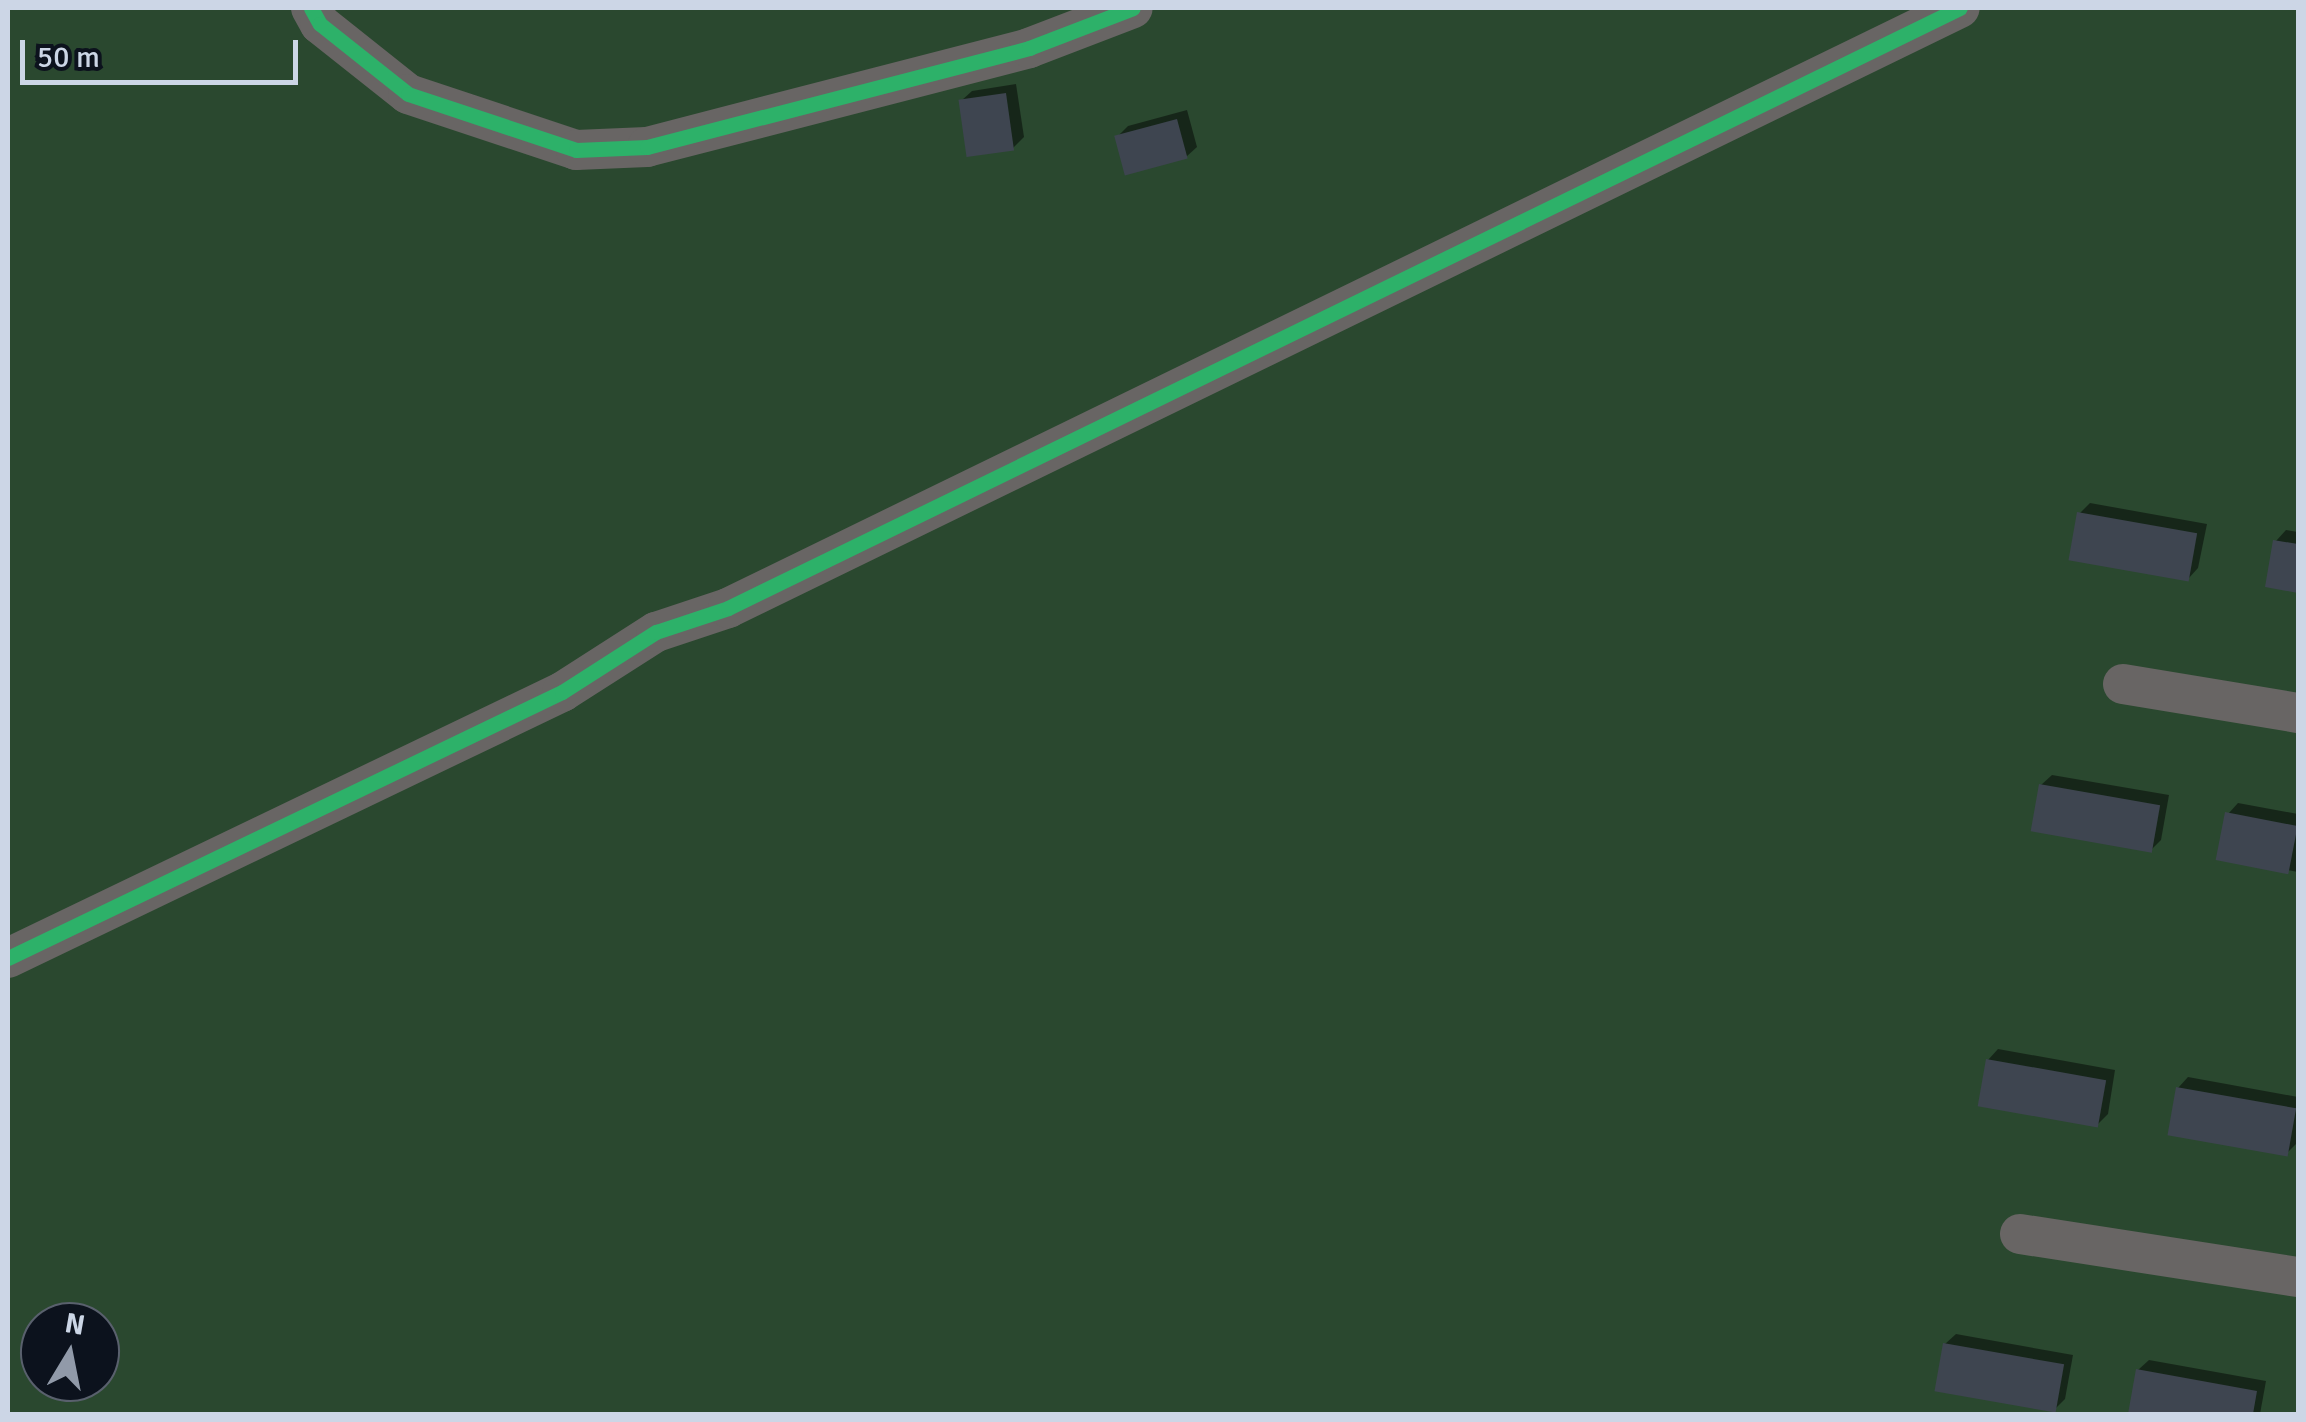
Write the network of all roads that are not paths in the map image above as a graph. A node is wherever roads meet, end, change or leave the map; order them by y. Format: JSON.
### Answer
{"nodes":[{"id":1,"x":311,"y":8,"type":"edge"},
{"id":2,"x":1133,"y":8,"type":"edge"},
{"id":3,"x":1960,"y":8,"type":"edge"},
{"id":4,"x":1086,"y":16,"type":"edge"},
{"id":5,"x":2123,"y":684,"type":"dead end"},
{"id":6,"x":2298,"y":713,"type":"edge"},
{"id":7,"x":8,"y":958,"type":"edge"},
{"id":8,"x":2020,"y":1234,"type":"dead end"},
{"id":9,"x":2298,"y":1277,"type":"edge"}],
"edges":[{"from":1,"to":4,"type":"street"},
{"from":2,"to":4,"type":"street"},
{"from":3,"to":7,"type":"street"},
{"from":5,"to":6,"type":"street"},
{"from":8,"to":9,"type":"street"}]}
